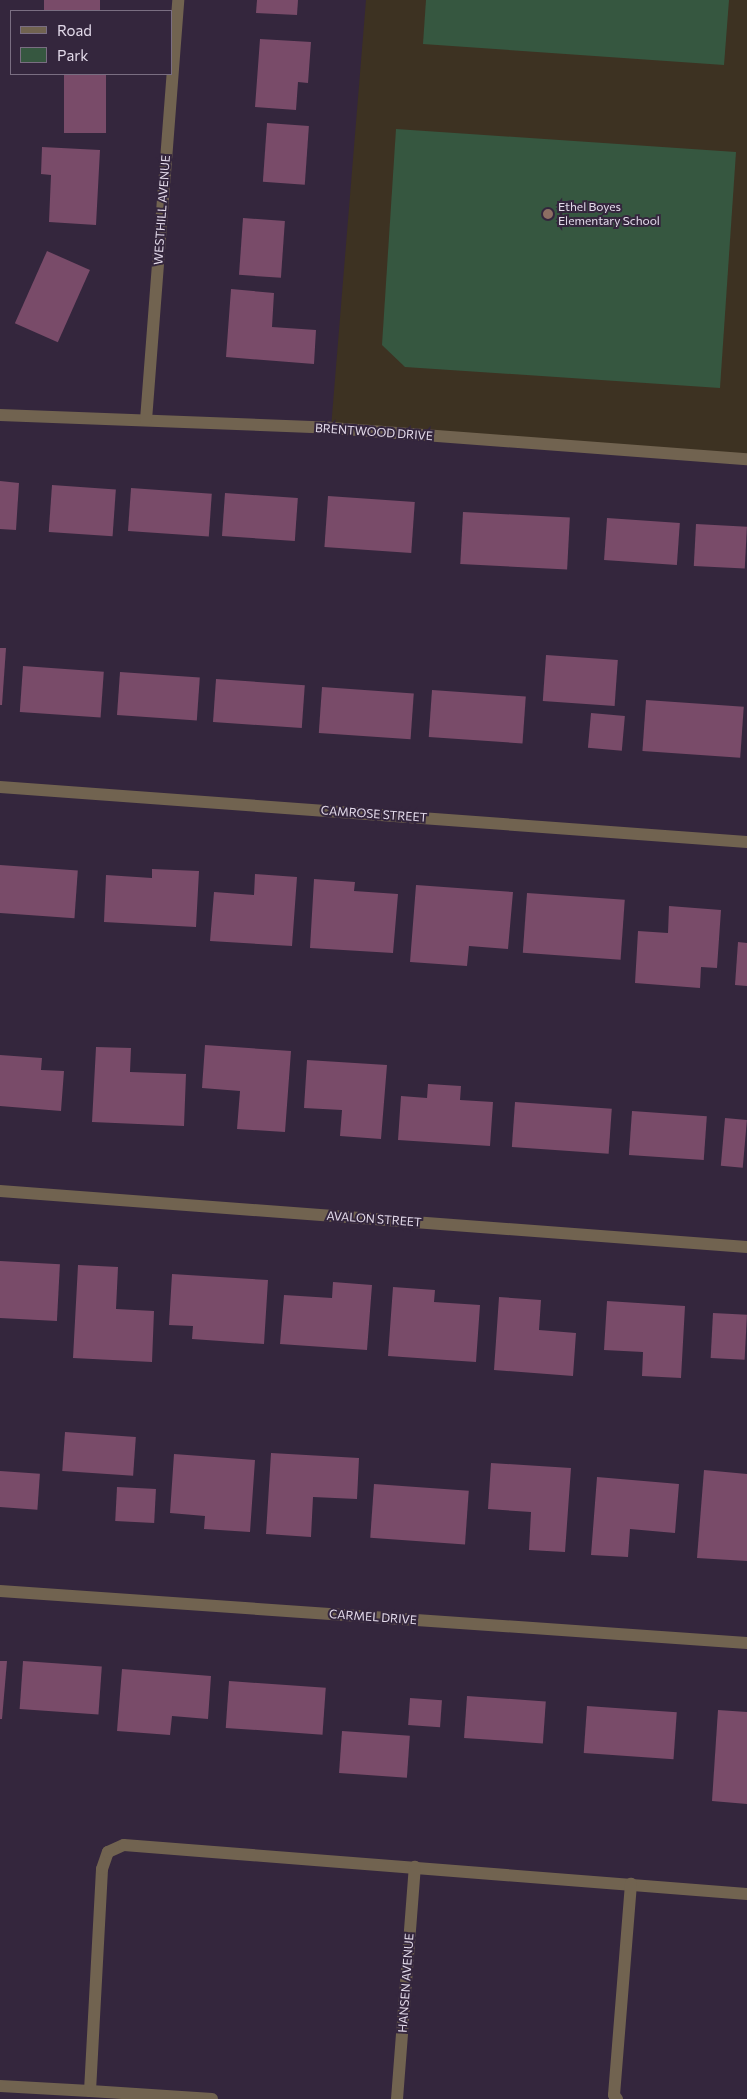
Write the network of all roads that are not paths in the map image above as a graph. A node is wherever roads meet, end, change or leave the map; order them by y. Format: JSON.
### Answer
{"nodes":[{"id":1,"x":178,"y":0,"type":"edge"},
{"id":2,"x":0,"y":415,"type":"edge"},
{"id":3,"x":146,"y":420,"type":"junction"},
{"id":4,"x":747,"y":459,"type":"edge"},
{"id":5,"x":0,"y":787,"type":"edge"},
{"id":6,"x":747,"y":842,"type":"edge"},
{"id":7,"x":0,"y":1191,"type":"edge"},
{"id":8,"x":747,"y":1247,"type":"edge"},
{"id":9,"x":0,"y":1592,"type":"edge"},
{"id":10,"x":747,"y":1643,"type":"edge"},
{"id":11,"x":415,"y":1866,"type":"junction"},
{"id":12,"x":631,"y":1884,"type":"junction"},
{"id":13,"x":747,"y":1894,"type":"edge"},
{"id":14,"x":0,"y":2086,"type":"edge"},
{"id":15,"x":90,"y":2091,"type":"junction"},
{"id":16,"x":212,"y":2099,"type":"edge"},
{"id":17,"x":398,"y":2099,"type":"edge"},
{"id":18,"x":617,"y":2099,"type":"edge"}],
"edges":[{"from":1,"to":3,"type":"street","name":"WESTHILL AVENUE"},
{"from":2,"to":3,"type":"street","name":"BRENTWOOD DRIVE"},
{"from":3,"to":4,"type":"street","name":"BRENTWOOD DRIVE"},
{"from":5,"to":6,"type":"street","name":"CAMROSE STREET"},
{"from":7,"to":8,"type":"street","name":"AVALON STREET"},
{"from":9,"to":10,"type":"street","name":"CARMEL DRIVE"},
{"from":11,"to":12,"type":"street"},
{"from":11,"to":15,"type":"street"},
{"from":11,"to":17,"type":"street","name":"HANSEN AVENUE"},
{"from":12,"to":13,"type":"street"},
{"from":12,"to":18,"type":"street"},
{"from":14,"to":15,"type":"street"},
{"from":15,"to":16,"type":"street"}]}
